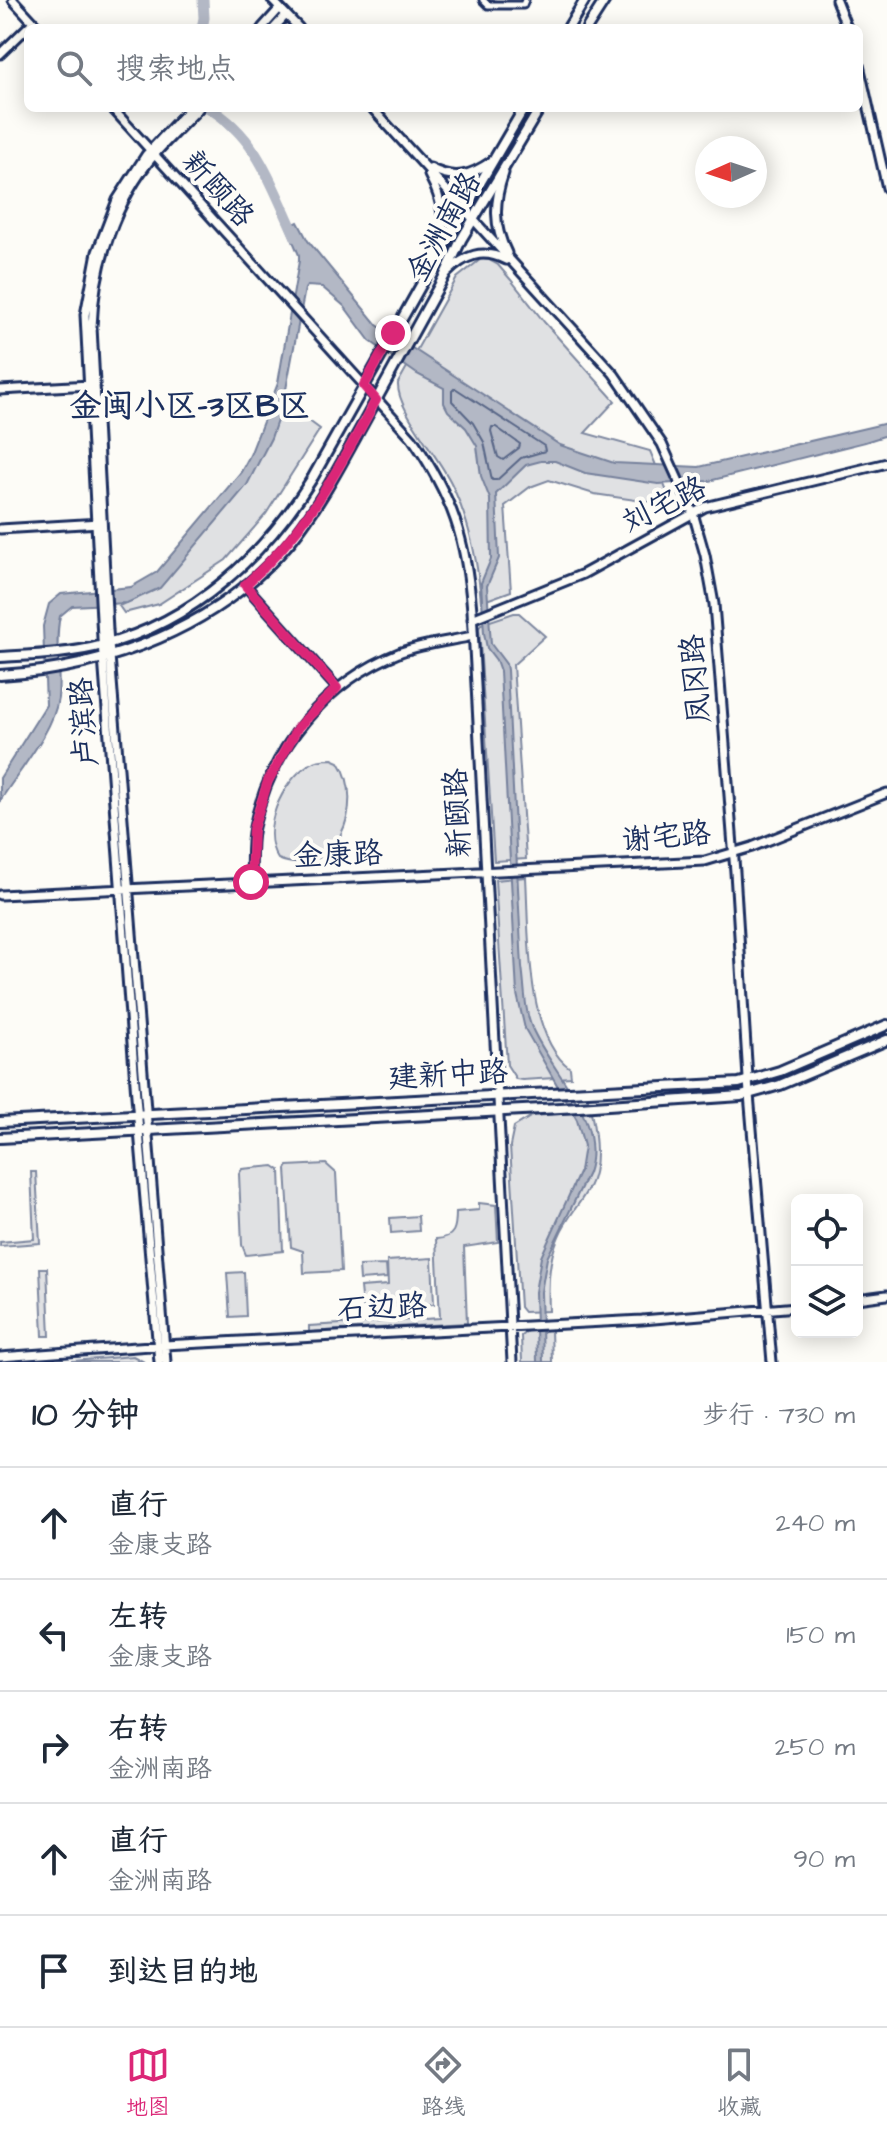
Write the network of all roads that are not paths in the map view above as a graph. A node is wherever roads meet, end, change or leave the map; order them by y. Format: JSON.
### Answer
{"nodes":[{"id":1,"x":13,"y":0,"type":"edge"},
{"id":2,"x":272,"y":0,"type":"edge"},
{"id":3,"x":483,"y":0,"type":"edge"},
{"id":4,"x":525,"y":0,"type":"edge"},
{"id":5,"x":585,"y":0,"type":"edge"},
{"id":6,"x":605,"y":0,"type":"edge"},
{"id":7,"x":836,"y":0,"type":"edge"},
{"id":8,"x":283,"y":12,"type":"junction"},
{"id":9,"x":35,"y":24,"type":"edge"},
{"id":10,"x":267,"y":24,"type":"edge"},
{"id":11,"x":276,"y":24,"type":"edge"},
{"id":12,"x":295,"y":24,"type":"edge"},
{"id":13,"x":570,"y":24,"type":"edge"},
{"id":14,"x":590,"y":24,"type":"edge"},
{"id":15,"x":845,"y":24,"type":"edge"},
{"id":16,"x":24,"y":35,"type":"edge"},
{"id":17,"x":0,"y":54,"type":"edge"},
{"id":18,"x":863,"y":82,"type":"edge"},
{"id":19,"x":116,"y":112,"type":"edge"},
{"id":20,"x":192,"y":112,"type":"edge"},
{"id":21,"x":376,"y":112,"type":"edge"},
{"id":22,"x":522,"y":112,"type":"edge"},
{"id":23,"x":538,"y":112,"type":"edge"},
{"id":24,"x":152,"y":152,"type":"junction"},
{"id":25,"x":497,"y":157,"type":"junction"},
{"id":26,"x":425,"y":166,"type":"junction"},
{"id":27,"x":506,"y":167,"type":"junction"},
{"id":28,"x":887,"y":183,"type":"edge"},
{"id":29,"x":465,"y":211,"type":"junction"},
{"id":30,"x":473,"y":219,"type":"junction"},
{"id":31,"x":434,"y":262,"type":"junction"},
{"id":32,"x":512,"y":262,"type":"junction"},
{"id":33,"x":445,"y":275,"type":"junction"},
{"id":34,"x":91,"y":385,"type":"junction"},
{"id":35,"x":364,"y":386,"type":"junction"},
{"id":36,"x":0,"y":390,"type":"edge"},
{"id":37,"x":376,"y":400,"type":"junction"},
{"id":38,"x":887,"y":463,"type":"edge"},
{"id":39,"x":693,"y":513,"type":"junction"},
{"id":40,"x":99,"y":524,"type":"junction"},
{"id":41,"x":0,"y":529,"type":"edge"},
{"id":42,"x":245,"y":585,"type":"junction"},
{"id":43,"x":472,"y":619,"type":"junction"},
{"id":44,"x":473,"y":636,"type":"junction"},
{"id":45,"x":106,"y":645,"type":"junction"},
{"id":46,"x":106,"y":656,"type":"junction"},
{"id":47,"x":0,"y":657,"type":"edge"},
{"id":48,"x":0,"y":675,"type":"edge"},
{"id":49,"x":337,"y":688,"type":"junction"},
{"id":50,"x":887,"y":793,"type":"edge"},
{"id":51,"x":734,"y":853,"type":"junction"},
{"id":52,"x":486,"y":873,"type":"junction"},
{"id":53,"x":251,"y":882,"type":"junction"},
{"id":54,"x":123,"y":888,"type":"junction"},
{"id":55,"x":0,"y":895,"type":"edge"},
{"id":56,"x":887,"y":1025,"type":"edge"},
{"id":57,"x":887,"y":1040,"type":"edge"},
{"id":58,"x":748,"y":1081,"type":"junction"},
{"id":59,"x":749,"y":1094,"type":"junction"},
{"id":60,"x":498,"y":1096,"type":"junction"},
{"id":61,"x":499,"y":1112,"type":"junction"},
{"id":62,"x":141,"y":1115,"type":"junction"},
{"id":63,"x":0,"y":1122,"type":"edge"},
{"id":64,"x":142,"y":1131,"type":"junction"},
{"id":65,"x":0,"y":1138,"type":"edge"},
{"id":66,"x":887,"y":1295,"type":"edge"},
{"id":67,"x":863,"y":1298,"type":"edge"},
{"id":68,"x":791,"y":1308,"type":"edge"},
{"id":69,"x":768,"y":1311,"type":"junction"},
{"id":70,"x":510,"y":1325,"type":"junction"},
{"id":71,"x":161,"y":1345,"type":"junction"},
{"id":72,"x":0,"y":1357,"type":"edge"},
{"id":73,"x":159,"y":1362,"type":"edge"},
{"id":74,"x":166,"y":1362,"type":"edge"},
{"id":75,"x":512,"y":1362,"type":"edge"},
{"id":76,"x":772,"y":1362,"type":"edge"}],
"edges":[{"from":1,"to":9,"type":"street"},
{"from":2,"to":8,"type":"street"},
{"from":3,"to":4,"type":"street"},
{"from":5,"to":13,"type":"main road"},
{"from":6,"to":14,"type":"main road"},
{"from":7,"to":15,"type":"street"},
{"from":8,"to":10,"type":"street"},
{"from":8,"to":11,"type":"street"},
{"from":8,"to":12,"type":"street"},
{"from":16,"to":17,"type":"street"},
{"from":18,"to":28,"type":"street"},
{"from":19,"to":24,"type":"street","name":"新颐路"},
{"from":20,"to":24,"type":"street"},
{"from":21,"to":26,"type":"street","name":"凤冈路"},
{"from":22,"to":25,"type":"main road","name":"金洲南路"},
{"from":23,"to":27,"type":"main road","name":"金洲南路"},
{"from":24,"to":34,"type":"street"},
{"from":24,"to":35,"type":"street","name":"新颐路"},
{"from":25,"to":26,"type":"street"},
{"from":25,"to":29,"type":"main road","name":"金洲南路"},
{"from":26,"to":29,"type":"street","name":"凤冈路"},
{"from":26,"to":31,"type":"street"},
{"from":27,"to":30,"type":"main road","name":"金洲南路"},
{"from":27,"to":32,"type":"street"},
{"from":29,"to":30,"type":"street","name":"凤冈路"},
{"from":29,"to":31,"type":"main road","name":"金洲南路"},
{"from":30,"to":32,"type":"street","name":"凤冈路"},
{"from":30,"to":33,"type":"main road","name":"金洲南路"},
{"from":31,"to":35,"type":"main road","name":"金洲南路"},
{"from":32,"to":33,"type":"street"},
{"from":32,"to":39,"type":"street","name":"凤冈路"},
{"from":33,"to":37,"type":"main road","name":"金洲南路"},
{"from":34,"to":36,"type":"street"},
{"from":34,"to":40,"type":"street"},
{"from":35,"to":37,"type":"street","name":"新颐路"},
{"from":35,"to":45,"type":"main road","name":"金洲南路"},
{"from":37,"to":42,"type":"main road","name":"金洲南路"},
{"from":37,"to":43,"type":"street","name":"新颐路"},
{"from":38,"to":39,"type":"street","name":"刘宅路"},
{"from":39,"to":43,"type":"street","name":"刘宅路"},
{"from":39,"to":51,"type":"street","name":"凤冈路"},
{"from":40,"to":41,"type":"street"},
{"from":40,"to":45,"type":"street","name":"卢滨路"},
{"from":42,"to":46,"type":"main road","name":"金洲南路"},
{"from":42,"to":49,"type":"street"},
{"from":43,"to":44,"type":"street","name":"新颐路"},
{"from":44,"to":49,"type":"street"},
{"from":44,"to":52,"type":"street","name":"新颐路"},
{"from":45,"to":46,"type":"street","name":"卢滨路"},
{"from":45,"to":47,"type":"main road","name":"金洲南路"},
{"from":46,"to":48,"type":"main road","name":"金洲南路"},
{"from":46,"to":54,"type":"street","name":"卢滨路"},
{"from":49,"to":53,"type":"street"},
{"from":50,"to":51,"type":"street","name":"谢宅路"},
{"from":51,"to":52,"type":"street","name":"谢宅路"},
{"from":51,"to":58,"type":"street","name":"凤冈路"},
{"from":52,"to":53,"type":"street","name":"金康路"},
{"from":52,"to":60,"type":"street","name":"新颐路"},
{"from":53,"to":54,"type":"street","name":"金康路"},
{"from":54,"to":55,"type":"street","name":"金康路"},
{"from":54,"to":62,"type":"street","name":"卢滨路"},
{"from":56,"to":58,"type":"main road","name":"建新中路"},
{"from":57,"to":59,"type":"main road","name":"建新中路"},
{"from":58,"to":59,"type":"street","name":"凤冈路"},
{"from":58,"to":60,"type":"main road","name":"建新中路"},
{"from":59,"to":61,"type":"main road","name":"建新中路"},
{"from":59,"to":69,"type":"street","name":"凤冈路"},
{"from":60,"to":61,"type":"street","name":"新颐路"},
{"from":60,"to":62,"type":"main road","name":"建新中路"},
{"from":61,"to":64,"type":"main road","name":"建新中路"},
{"from":61,"to":70,"type":"street","name":"新颐路"},
{"from":62,"to":63,"type":"main road","name":"建新中路"},
{"from":62,"to":64,"type":"street"},
{"from":64,"to":65,"type":"main road","name":"建新中路"},
{"from":64,"to":71,"type":"street"},
{"from":66,"to":67,"type":"street"},
{"from":68,"to":69,"type":"street","name":"石边路"},
{"from":69,"to":70,"type":"street","name":"石边路"},
{"from":69,"to":76,"type":"street","name":"凤冈路"},
{"from":70,"to":71,"type":"street","name":"石边路"},
{"from":70,"to":75,"type":"street","name":"新颐路"},
{"from":71,"to":72,"type":"street","name":"石边路"},
{"from":71,"to":73,"type":"street"},
{"from":71,"to":74,"type":"street"}]}
